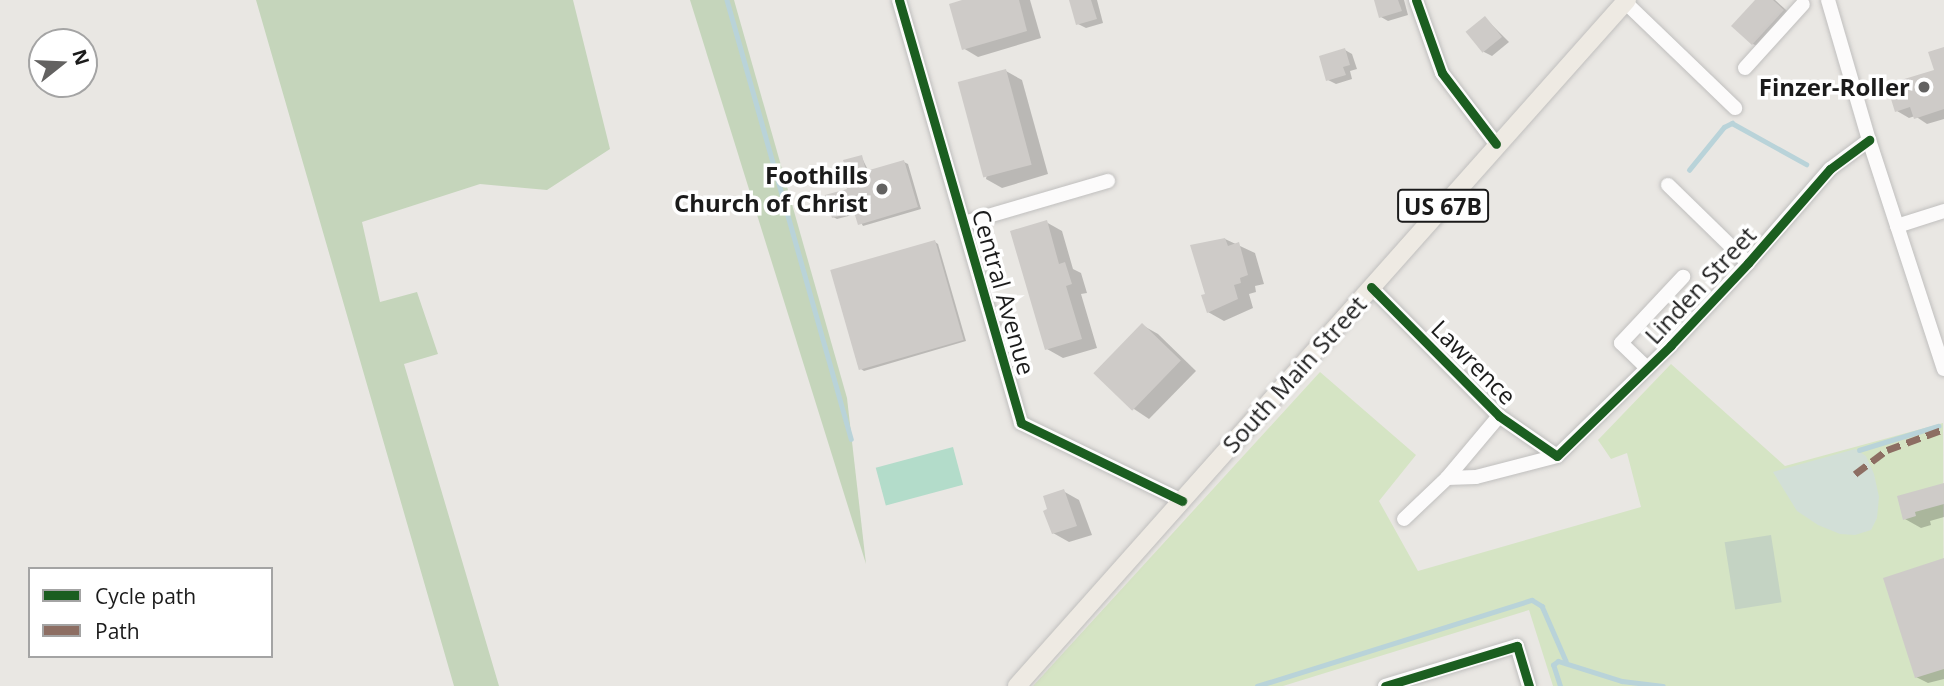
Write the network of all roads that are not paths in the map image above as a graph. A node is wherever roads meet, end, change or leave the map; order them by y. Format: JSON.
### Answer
{"nodes":[{"id":1,"x":899,"y":0,"type":"edge"},
{"id":2,"x":1416,"y":0,"type":"edge"},
{"id":3,"x":1828,"y":0,"type":"edge"},
{"id":4,"x":1626,"y":1,"type":"edge"},
{"id":5,"x":1803,"y":4,"type":"dead end"},
{"id":6,"x":1745,"y":68,"type":"dead end"},
{"id":7,"x":1735,"y":108,"type":"dead end"},
{"id":8,"x":1869,"y":140,"type":"junction"},
{"id":9,"x":1496,"y":144,"type":"junction"},
{"id":10,"x":1108,"y":181,"type":"dead end"},
{"id":11,"x":1668,"y":185,"type":"dead end"},
{"id":12,"x":1944,"y":211,"type":"edge"},
{"id":13,"x":964,"y":223,"type":"junction"},
{"id":14,"x":1897,"y":226,"type":"junction"},
{"id":15,"x":1748,"y":263,"type":"junction"},
{"id":16,"x":1683,"y":277,"type":"dead end"},
{"id":17,"x":1371,"y":287,"type":"junction"},
{"id":18,"x":1647,"y":368,"type":"junction"},
{"id":19,"x":1944,"y":369,"type":"edge"},
{"id":20,"x":1499,"y":416,"type":"junction"},
{"id":21,"x":1557,"y":456,"type":"junction"},
{"id":22,"x":1447,"y":478,"type":"junction"},
{"id":23,"x":1182,"y":501,"type":"junction"},
{"id":24,"x":1404,"y":519,"type":"dead end"},
{"id":25,"x":1017,"y":686,"type":"edge"},
{"id":26,"x":1385,"y":686,"type":"edge"},
{"id":27,"x":1529,"y":686,"type":"edge"}],
"edges":[{"from":1,"to":13,"type":"street","name":"Central Avenue"},
{"from":2,"to":9,"type":"street"},
{"from":3,"to":8,"type":"street"},
{"from":4,"to":7,"type":"street"},
{"from":4,"to":9,"type":"main road","name":"South Main Street","number":"US 67B"},
{"from":5,"to":6,"type":"street"},
{"from":8,"to":14,"type":"street"},
{"from":8,"to":15,"type":"street","name":"Linden Street"},
{"from":9,"to":17,"type":"main road","name":"South Main Street","number":"US 67B"},
{"from":10,"to":13,"type":"street"},
{"from":11,"to":15,"type":"street"},
{"from":12,"to":14,"type":"street"},
{"from":13,"to":23,"type":"street","name":"Central Avenue"},
{"from":14,"to":19,"type":"street"},
{"from":15,"to":18,"type":"street","name":"Linden Street"},
{"from":16,"to":18,"type":"street"},
{"from":17,"to":20,"type":"street","name":"Lawrence"},
{"from":17,"to":23,"type":"main road","name":"South Main Street","number":"US 67B"},
{"from":18,"to":21,"type":"street","name":"Linden Street"},
{"from":20,"to":21,"type":"street","name":"Lawrence"},
{"from":20,"to":22,"type":"street"},
{"from":21,"to":22,"type":"street"},
{"from":22,"to":24,"type":"street"},
{"from":23,"to":25,"type":"main road","name":"South Main Street","number":"US 67B"},
{"from":26,"to":27,"type":"street"}]}
